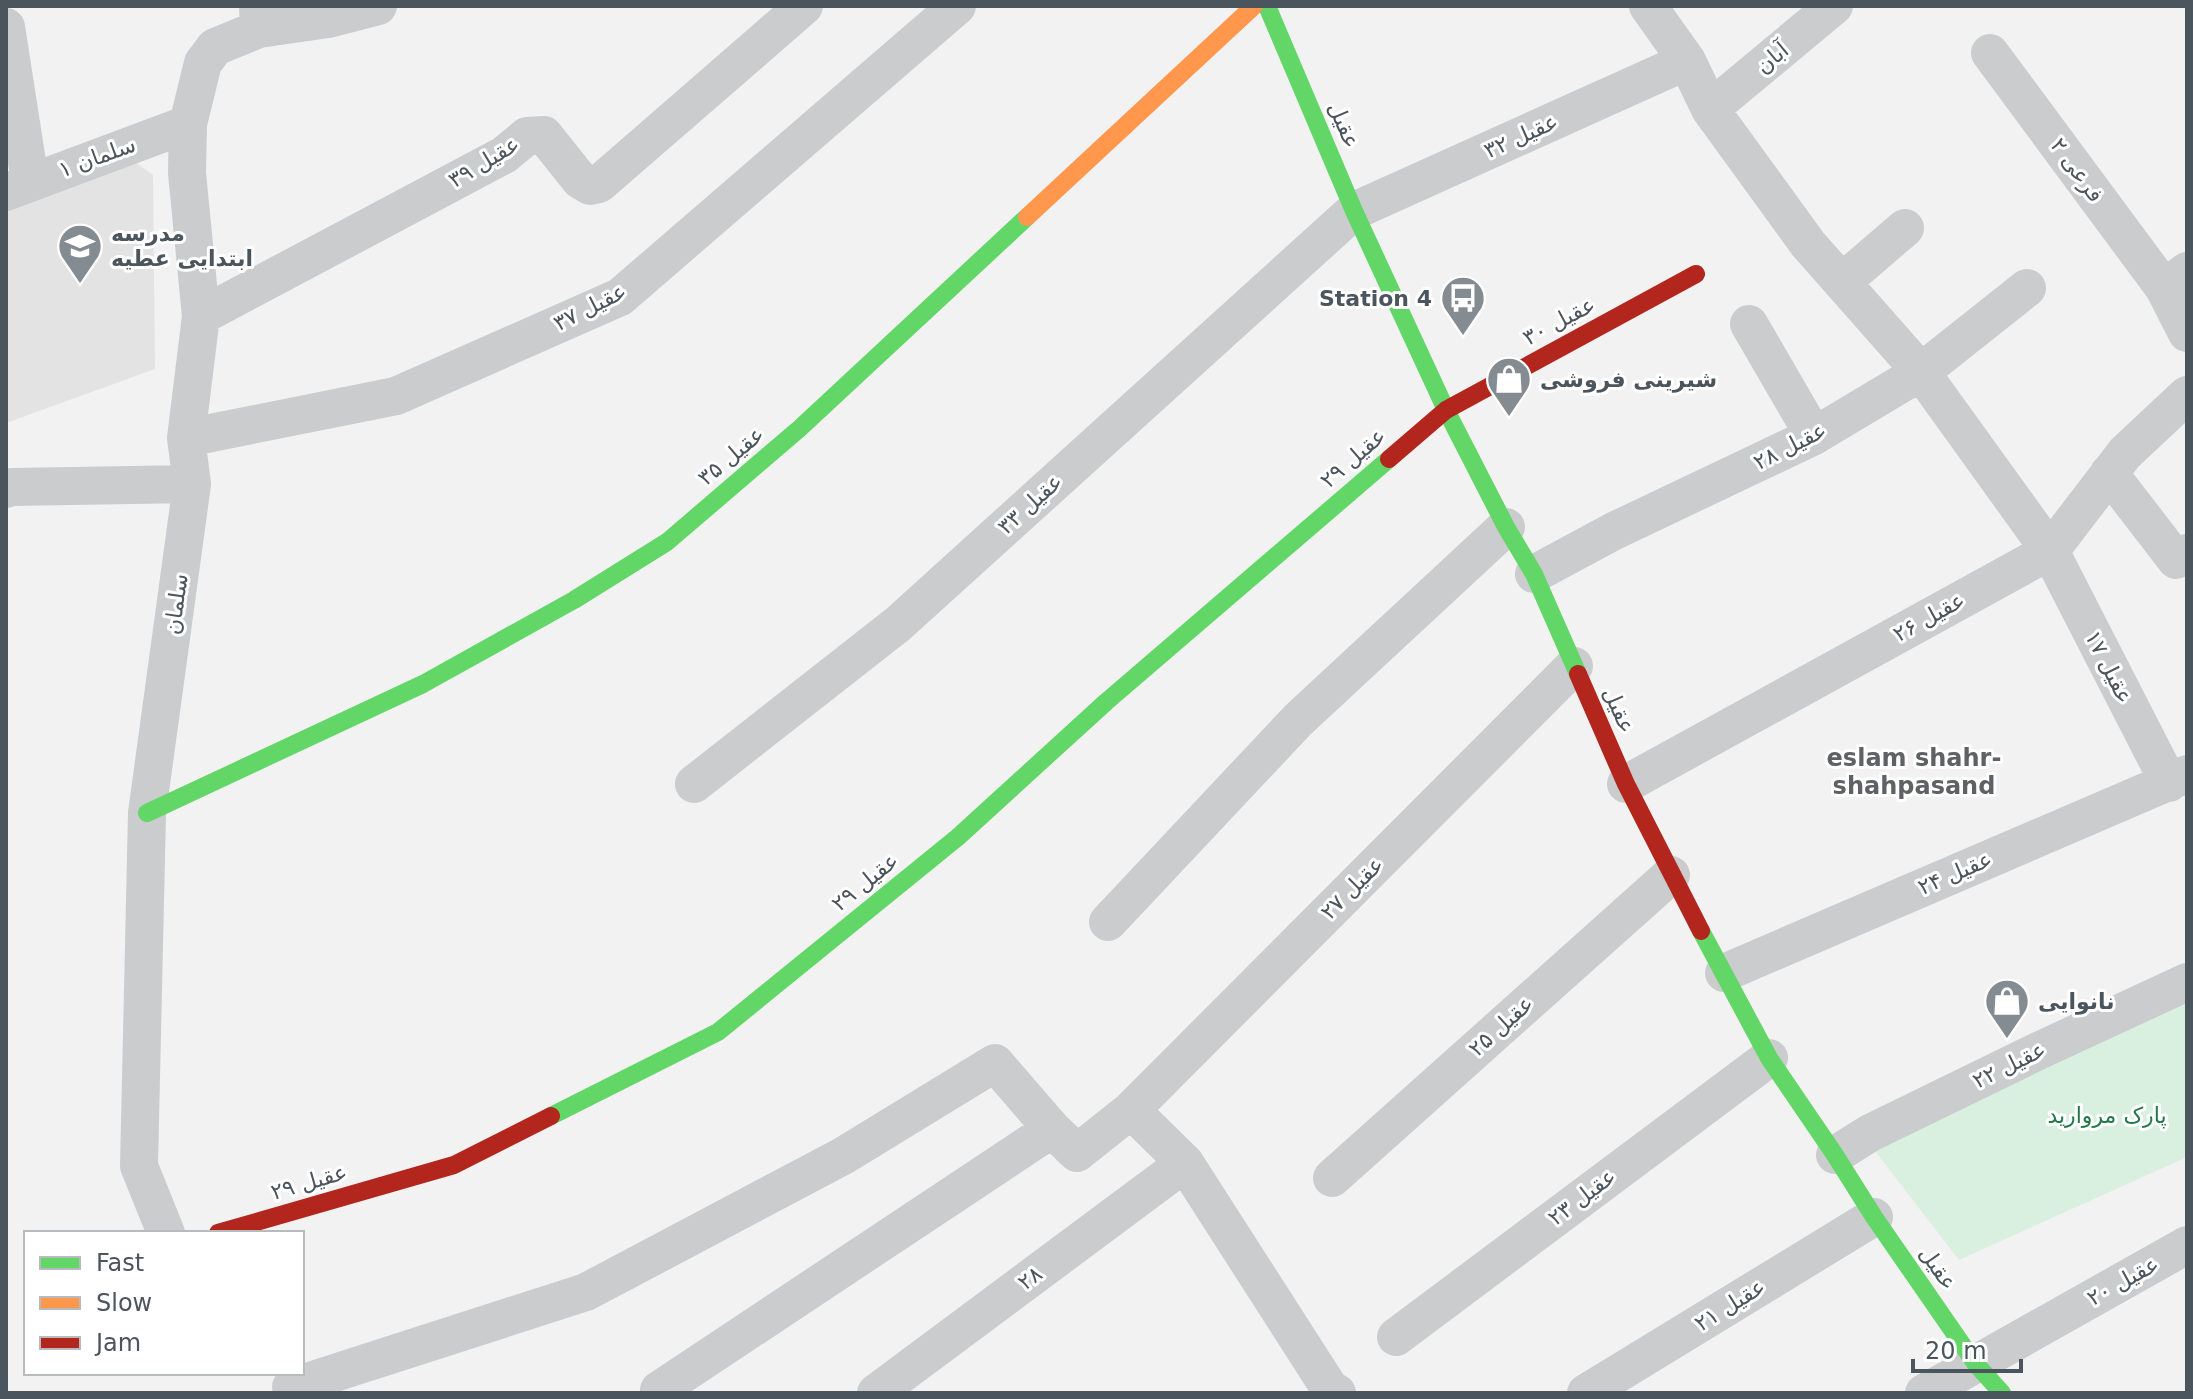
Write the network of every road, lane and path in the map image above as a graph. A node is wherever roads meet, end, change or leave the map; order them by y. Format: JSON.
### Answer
{"nodes":[{"id":1,"x":378,"y":6,"type":"edge"},
{"id":2,"x":804,"y":6,"type":"edge"},
{"id":3,"x":957,"y":6,"type":"edge"},
{"id":4,"x":1254,"y":6,"type":"edge"},
{"id":5,"x":1267,"y":6,"type":"edge"},
{"id":6,"x":1648,"y":6,"type":"edge"},
{"id":7,"x":1834,"y":6,"type":"edge"},
{"id":8,"x":258,"y":18,"type":"edge"},
{"id":9,"x":6,"y":27,"type":"edge"},
{"id":10,"x":1990,"y":53,"type":"dead end"},
{"id":11,"x":1687,"y":61,"type":"junction"},
{"id":12,"x":1710,"y":109,"type":"junction"},
{"id":13,"x":188,"y":124,"type":"junction"},
{"id":14,"x":18,"y":187,"type":"edge"},
{"id":15,"x":1354,"y":211,"type":"junction"},
{"id":16,"x":1905,"y":228,"type":"dead end"},
{"id":17,"x":1696,"y":274,"type":"dead end"},
{"id":18,"x":2175,"y":279,"type":"edge"},
{"id":19,"x":1842,"y":282,"type":"junction"},
{"id":20,"x":2027,"y":288,"type":"dead end"},
{"id":21,"x":201,"y":316,"type":"junction"},
{"id":22,"x":1749,"y":324,"type":"dead end"},
{"id":23,"x":2187,"y":333,"type":"edge"},
{"id":24,"x":1921,"y":372,"type":"junction"},
{"id":25,"x":2187,"y":395,"type":"edge"},
{"id":26,"x":1446,"y":410,"type":"junction"},
{"id":27,"x":1814,"y":436,"type":"junction"},
{"id":28,"x":186,"y":438,"type":"junction"},
{"id":29,"x":2109,"y":473,"type":"junction"},
{"id":30,"x":192,"y":484,"type":"junction"},
{"id":31,"x":6,"y":489,"type":"edge"},
{"id":32,"x":1506,"y":527,"type":"junction"},
{"id":33,"x":2050,"y":551,"type":"junction"},
{"id":34,"x":2187,"y":553,"type":"edge"},
{"id":35,"x":1534,"y":574,"type":"junction"},
{"id":36,"x":1574,"y":666,"type":"junction"},
{"id":37,"x":2178,"y":778,"type":"edge"},
{"id":38,"x":694,"y":784,"type":"dead end"},
{"id":39,"x":1626,"y":784,"type":"junction"},
{"id":40,"x":147,"y":813,"type":"junction"},
{"id":41,"x":1671,"y":875,"type":"junction"},
{"id":42,"x":1108,"y":922,"type":"dead end"},
{"id":43,"x":1724,"y":973,"type":"junction"},
{"id":44,"x":2187,"y":982,"type":"edge"},
{"id":45,"x":1769,"y":1058,"type":"junction"},
{"id":46,"x":1131,"y":1110,"type":"junction"},
{"id":47,"x":1052,"y":1129,"type":"junction"},
{"id":48,"x":1835,"y":1155,"type":"junction"},
{"id":49,"x":1185,"y":1163,"type":"junction"},
{"id":50,"x":1332,"y":1178,"type":"dead end"},
{"id":51,"x":1874,"y":1217,"type":"junction"},
{"id":52,"x":165,"y":1231,"type":"edge"},
{"id":53,"x":225,"y":1231,"type":"edge"},
{"id":54,"x":2187,"y":1245,"type":"edge"},
{"id":55,"x":1396,"y":1337,"type":"dead end"},
{"id":56,"x":1975,"y":1363,"type":"junction"},
{"id":57,"x":289,"y":1384,"type":"edge"},
{"id":58,"x":659,"y":1390,"type":"dead end"},
{"id":59,"x":1330,"y":1392,"type":"edge"},
{"id":60,"x":876,"y":1393,"type":"edge"},
{"id":61,"x":1586,"y":1393,"type":"edge"},
{"id":62,"x":1924,"y":1393,"type":"edge"},
{"id":63,"x":2002,"y":1393,"type":"edge"}],
"edges":[{"from":1,"to":8,"type":"street","name":"سلمان"},
{"from":2,"to":21,"type":"street","name":"عقیل ۳۹"},
{"from":3,"to":28,"type":"street","name":"عقیل ۳۷"},
{"from":4,"to":40,"type":"street","name":"عقیل ۳۵"},
{"from":5,"to":15,"type":"street","name":"عقیل"},
{"from":6,"to":11,"type":"street","name":"عقیل ۱۷"},
{"from":7,"to":12,"type":"street","name":"آبان"},
{"from":8,"to":13,"type":"street","name":"سلمان"},
{"from":9,"to":14,"type":"street"},
{"from":10,"to":18,"type":"street","name":"فرعی ۲"},
{"from":11,"to":12,"type":"street","name":"عقیل ۱۷"},
{"from":11,"to":15,"type":"street","name":"عقیل ۳۲"},
{"from":12,"to":19,"type":"street","name":"عقیل ۱۷"},
{"from":13,"to":14,"type":"street","name":"سلمان ۱"},
{"from":13,"to":21,"type":"street","name":"سلمان"},
{"from":15,"to":26,"type":"street","name":"عقیل"},
{"from":15,"to":38,"type":"street","name":"عقیل ۳۳"},
{"from":16,"to":19,"type":"street"},
{"from":17,"to":26,"type":"street","name":"عقیل ۳۰"},
{"from":18,"to":23,"type":"street"},
{"from":19,"to":24,"type":"street","name":"عقیل ۱۷"},
{"from":20,"to":24,"type":"street","name":"۲۸ عقیل"},
{"from":21,"to":28,"type":"street","name":"سلمان"},
{"from":22,"to":27,"type":"street"},
{"from":24,"to":27,"type":"street","name":"۲۸ عقیل"},
{"from":24,"to":33,"type":"street","name":"عقیل ۱۷"},
{"from":25,"to":29,"type":"street","name":"عقیل ۲۶"},
{"from":26,"to":32,"type":"street","name":"عقیل"},
{"from":26,"to":53,"type":"street","name":"عقیل ۲۹"},
{"from":27,"to":35,"type":"street","name":"۲۸ عقیل"},
{"from":28,"to":30,"type":"street","name":"سلمان"},
{"from":29,"to":33,"type":"street","name":"عقیل ۲۶"},
{"from":29,"to":34,"type":"street"},
{"from":30,"to":31,"type":"street"},
{"from":30,"to":40,"type":"street","name":"سلمان"},
{"from":32,"to":35,"type":"street","name":"عقیل"},
{"from":32,"to":42,"type":"street"},
{"from":33,"to":37,"type":"street","name":"عقیل ۱۷"},
{"from":33,"to":39,"type":"street","name":"عقیل ۲۶"},
{"from":35,"to":36,"type":"street","name":"عقیل"},
{"from":36,"to":39,"type":"street","name":"عقیل"},
{"from":36,"to":46,"type":"street","name":"عقیل ۲۷"},
{"from":37,"to":43,"type":"street","name":"عقیل ۲۴"},
{"from":39,"to":41,"type":"street","name":"عقیل"},
{"from":40,"to":52,"type":"street","name":"سلمان"},
{"from":41,"to":43,"type":"street","name":"عقیل"},
{"from":41,"to":50,"type":"street","name":"عقیل ۲۵"},
{"from":43,"to":45,"type":"street","name":"عقیل"},
{"from":44,"to":48,"type":"street","name":"عقیل ۲۲"},
{"from":45,"to":48,"type":"street","name":"عقیل"},
{"from":45,"to":55,"type":"street","name":"عقیل ۲۳"},
{"from":46,"to":47,"type":"street","name":"عقیل ۲۷"},
{"from":46,"to":49,"type":"street"},
{"from":47,"to":57,"type":"street"},
{"from":47,"to":58,"type":"street"},
{"from":48,"to":51,"type":"street","name":"عقیل"},
{"from":49,"to":59,"type":"street"},
{"from":49,"to":60,"type":"street","name":"۲۸"},
{"from":51,"to":56,"type":"street","name":"عقیل"},
{"from":51,"to":61,"type":"street","name":"عقیل ۲۱"},
{"from":54,"to":56,"type":"street","name":"عقیل ۲۰"},
{"from":56,"to":62,"type":"street","name":"عقیل ۲۰"},
{"from":56,"to":63,"type":"street","name":"عقیل"}]}
